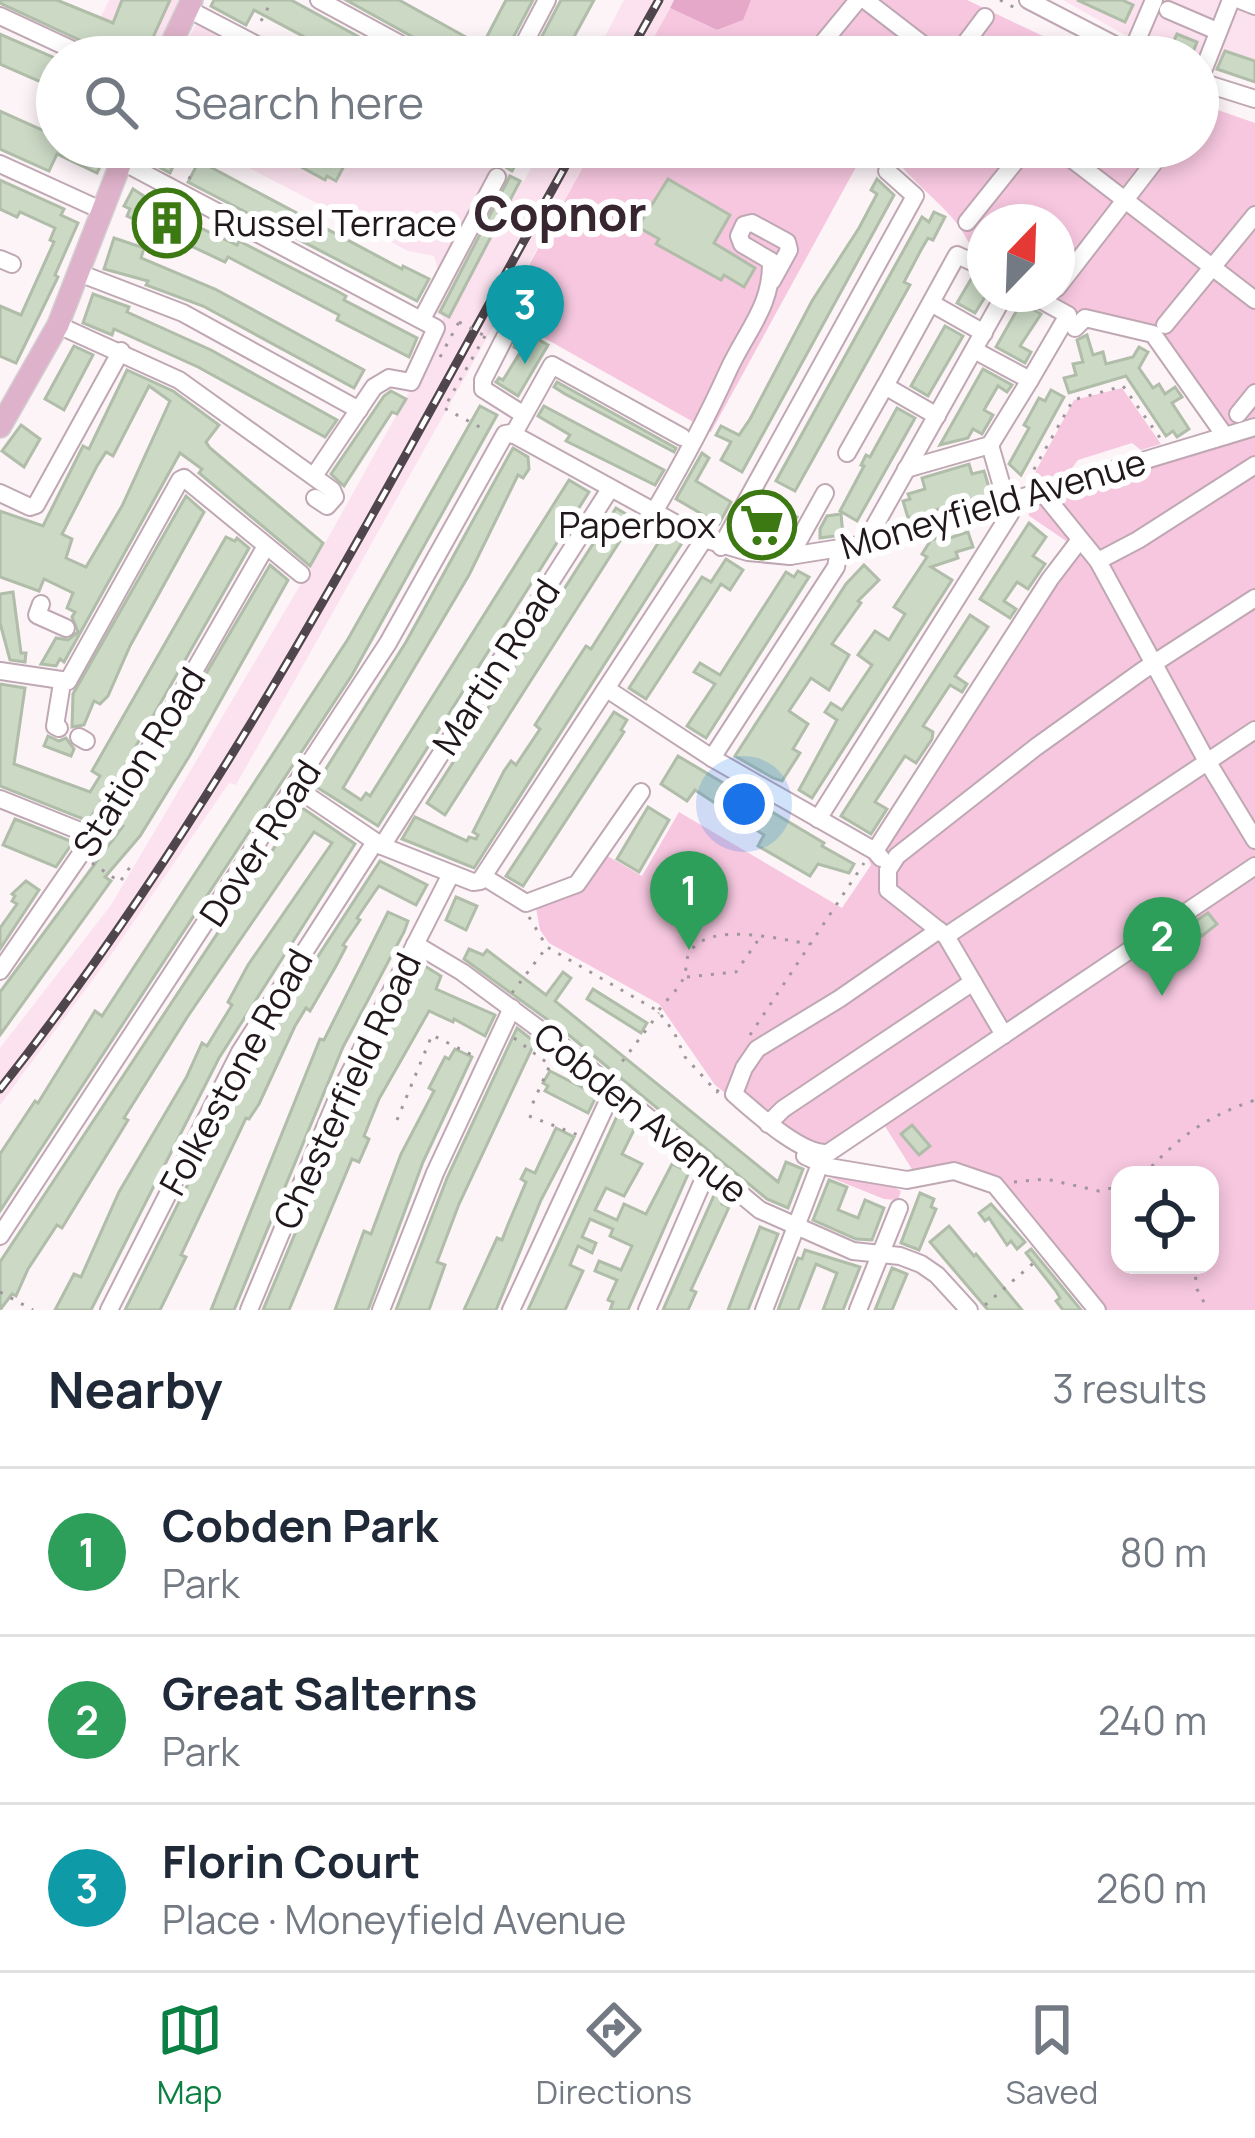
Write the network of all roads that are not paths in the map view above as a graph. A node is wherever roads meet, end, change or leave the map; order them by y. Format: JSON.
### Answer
{"nodes":[{"id":1,"x":319,"y":0,"type":"edge"},
{"id":2,"x":548,"y":0,"type":"edge"},
{"id":3,"x":861,"y":0,"type":"edge"},
{"id":4,"x":1028,"y":0,"type":"edge"},
{"id":5,"x":1235,"y":0,"type":"edge"},
{"id":6,"x":190,"y":4,"type":"edge"},
{"id":7,"x":1161,"y":5,"type":"edge"},
{"id":8,"x":1255,"y":6,"type":"edge"},
{"id":9,"x":0,"y":16,"type":"edge"},
{"id":10,"x":985,"y":16,"type":"dead end"},
{"id":11,"x":1217,"y":31,"type":"junction"},
{"id":12,"x":43,"y":36,"type":"edge"},
{"id":13,"x":175,"y":36,"type":"edge"},
{"id":14,"x":244,"y":36,"type":"edge"},
{"id":15,"x":385,"y":36,"type":"edge"},
{"id":16,"x":528,"y":36,"type":"edge"},
{"id":17,"x":829,"y":36,"type":"edge"},
{"id":18,"x":910,"y":36,"type":"edge"},
{"id":19,"x":970,"y":36,"type":"edge"},
{"id":20,"x":1097,"y":36,"type":"edge"},
{"id":21,"x":1145,"y":36,"type":"edge"},
{"id":22,"x":1215,"y":36,"type":"edge"},
{"id":23,"x":1219,"y":88,"type":"edge"},
{"id":24,"x":1255,"y":99,"type":"edge"},
{"id":25,"x":0,"y":164,"type":"edge"},
{"id":26,"x":119,"y":168,"type":"edge"},
{"id":27,"x":145,"y":168,"type":"edge"},
{"id":28,"x":1010,"y":168,"type":"edge"},
{"id":29,"x":1083,"y":168,"type":"edge"},
{"id":30,"x":1149,"y":168,"type":"edge"},
{"id":31,"x":887,"y":171,"type":"dead end"},
{"id":32,"x":497,"y":177,"type":"dead end"},
{"id":33,"x":1124,"y":200,"type":"junction"},
{"id":34,"x":981,"y":204,"type":"edge"},
{"id":35,"x":103,"y":212,"type":"junction"},
{"id":36,"x":1255,"y":215,"type":"edge"},
{"id":37,"x":967,"y":260,"type":"edge"},
{"id":38,"x":1075,"y":264,"type":"edge"},
{"id":39,"x":1212,"y":267,"type":"junction"},
{"id":40,"x":80,"y":273,"type":"junction"},
{"id":41,"x":772,"y":281,"type":"dead end"},
{"id":42,"x":1255,"y":300,"type":"edge"},
{"id":43,"x":931,"y":304,"type":"junction"},
{"id":44,"x":995,"y":312,"type":"edge"},
{"id":45,"x":1063,"y":312,"type":"edge"},
{"id":46,"x":422,"y":319,"type":"junction"},
{"id":47,"x":58,"y":325,"type":"junction"},
{"id":48,"x":1165,"y":325,"type":"dead end"},
{"id":49,"x":1075,"y":328,"type":"dead end"},
{"id":50,"x":506,"y":335,"type":"dead end"},
{"id":51,"x":979,"y":342,"type":"junction"},
{"id":52,"x":121,"y":351,"type":"junction"},
{"id":53,"x":1030,"y":380,"type":"junction"},
{"id":54,"x":885,"y":386,"type":"junction"},
{"id":55,"x":1255,"y":393,"type":"edge"},
{"id":56,"x":359,"y":410,"type":"junction"},
{"id":57,"x":1238,"y":414,"type":"dead end"},
{"id":58,"x":524,"y":416,"type":"junction"},
{"id":59,"x":937,"y":416,"type":"junction"},
{"id":60,"x":0,"y":427,"type":"edge"},
{"id":61,"x":1255,"y":427,"type":"edge"},
{"id":62,"x":682,"y":436,"type":"dead end"},
{"id":63,"x":1225,"y":436,"type":"junction"},
{"id":64,"x":507,"y":437,"type":"junction"},
{"id":65,"x":990,"y":445,"type":"junction"},
{"id":66,"x":847,"y":453,"type":"dead end"},
{"id":67,"x":1255,"y":465,"type":"edge"},
{"id":68,"x":907,"y":469,"type":"junction"},
{"id":69,"x":318,"y":470,"type":"dead end"},
{"id":70,"x":610,"y":489,"type":"junction"},
{"id":71,"x":0,"y":493,"type":"edge"},
{"id":72,"x":825,"y":493,"type":"dead end"},
{"id":73,"x":1024,"y":497,"type":"junction"},
{"id":74,"x":315,"y":498,"type":"dead end"},
{"id":75,"x":654,"y":512,"type":"junction"},
{"id":76,"x":1079,"y":541,"type":"junction"},
{"id":77,"x":713,"y":543,"type":"junction"},
{"id":78,"x":871,"y":543,"type":"junction"},
{"id":79,"x":266,"y":546,"type":"junction"},
{"id":80,"x":838,"y":551,"type":"junction"},
{"id":81,"x":790,"y":556,"type":"junction"},
{"id":82,"x":1098,"y":560,"type":"junction"},
{"id":83,"x":301,"y":574,"type":"dead end"},
{"id":84,"x":1255,"y":598,"type":"edge"},
{"id":85,"x":41,"y":604,"type":"dead end"},
{"id":86,"x":78,"y":635,"type":"junction"},
{"id":87,"x":1155,"y":665,"type":"junction"},
{"id":88,"x":0,"y":671,"type":"edge"},
{"id":89,"x":62,"y":683,"type":"junction"},
{"id":90,"x":607,"y":689,"type":"junction"},
{"id":91,"x":58,"y":728,"type":"dead end"},
{"id":92,"x":1255,"y":730,"type":"edge"},
{"id":93,"x":712,"y":758,"type":"junction"},
{"id":94,"x":1208,"y":762,"type":"junction"},
{"id":95,"x":296,"y":788,"type":"junction"},
{"id":96,"x":641,"y":792,"type":"dead end"},
{"id":97,"x":0,"y":799,"type":"edge"},
{"id":98,"x":818,"y":819,"type":"junction"},
{"id":99,"x":95,"y":837,"type":"junction"},
{"id":100,"x":1255,"y":839,"type":"edge"},
{"id":101,"x":378,"y":844,"type":"junction"},
{"id":102,"x":867,"y":847,"type":"junction"},
{"id":103,"x":1255,"y":866,"type":"edge"},
{"id":104,"x":888,"y":870,"type":"junction"},
{"id":105,"x":452,"y":874,"type":"junction"},
{"id":106,"x":479,"y":879,"type":"junction"},
{"id":107,"x":943,"y":933,"type":"junction"},
{"id":108,"x":415,"y":944,"type":"junction"},
{"id":109,"x":0,"y":970,"type":"edge"},
{"id":110,"x":974,"y":982,"type":"junction"},
{"id":111,"x":508,"y":1006,"type":"junction"},
{"id":112,"x":1004,"y":1035,"type":"junction"},
{"id":113,"x":721,"y":1084,"type":"road end"},
{"id":114,"x":610,"y":1085,"type":"junction"},
{"id":115,"x":768,"y":1124,"type":"junction"},
{"id":116,"x":820,"y":1164,"type":"junction"},
{"id":117,"x":709,"y":1167,"type":"junction"},
{"id":118,"x":898,"y":1208,"type":"dead end"},
{"id":119,"x":796,"y":1228,"type":"junction"},
{"id":120,"x":0,"y":1236,"type":"edge"},
{"id":121,"x":880,"y":1256,"type":"junction"},
{"id":122,"x":109,"y":1310,"type":"edge"},
{"id":123,"x":249,"y":1310,"type":"edge"},
{"id":124,"x":381,"y":1310,"type":"edge"},
{"id":125,"x":511,"y":1310,"type":"edge"},
{"id":126,"x":647,"y":1310,"type":"edge"},
{"id":127,"x":764,"y":1310,"type":"edge"},
{"id":128,"x":858,"y":1310,"type":"edge"},
{"id":129,"x":969,"y":1310,"type":"edge"},
{"id":130,"x":1097,"y":1310,"type":"edge"}],
"edges":[{"from":1,"to":15,"type":"street"},
{"from":2,"to":16,"type":"street"},
{"from":3,"to":17,"type":"street"},
{"from":3,"to":18,"type":"street"},
{"from":4,"to":20,"type":"street"},
{"from":5,"to":8,"type":"street"},
{"from":5,"to":11,"type":"street"},
{"from":6,"to":13,"type":"main road"},
{"from":6,"to":14,"type":"street"},
{"from":7,"to":11,"type":"street"},
{"from":7,"to":21,"type":"street"},
{"from":9,"to":12,"type":"street"},
{"from":10,"to":19,"type":"street"},
{"from":11,"to":22,"type":"street"},
{"from":23,"to":24,"type":"street"},
{"from":25,"to":35,"type":"street"},
{"from":26,"to":35,"type":"main road"},
{"from":27,"to":46,"type":"street"},
{"from":28,"to":34,"type":"street"},
{"from":29,"to":33,"type":"street"},
{"from":30,"to":33,"type":"street"},
{"from":31,"to":77,"type":"street"},
{"from":32,"to":46,"type":"street"},
{"from":33,"to":38,"type":"street"},
{"from":33,"to":39,"type":"street"},
{"from":35,"to":40,"type":"main road"},
{"from":36,"to":39,"type":"street"},
{"from":37,"to":43,"type":"street"},
{"from":39,"to":42,"type":"street"},
{"from":39,"to":48,"type":"street"},
{"from":40,"to":47,"type":"main road"},
{"from":40,"to":56,"type":"street"},
{"from":41,"to":75,"type":"street"},
{"from":43,"to":51,"type":"street"},
{"from":43,"to":54,"type":"street"},
{"from":44,"to":51,"type":"street"},
{"from":45,"to":53,"type":"street"},
{"from":46,"to":56,"type":"street"},
{"from":47,"to":52,"type":"street"},
{"from":47,"to":60,"type":"main road"},
{"from":49,"to":63,"type":"street"},
{"from":50,"to":58,"type":"street"},
{"from":51,"to":53,"type":"street"},
{"from":51,"to":59,"type":"street"},
{"from":52,"to":71,"type":"street"},
{"from":52,"to":74,"type":"street"},
{"from":53,"to":65,"type":"street"},
{"from":54,"to":59,"type":"street"},
{"from":54,"to":66,"type":"street"},
{"from":55,"to":57,"type":"street"},
{"from":56,"to":69,"type":"street"},
{"from":58,"to":62,"type":"street","name":"Dover Road"},
{"from":58,"to":64,"type":"street","name":"Dover Road"},
{"from":59,"to":68,"type":"street"},
{"from":61,"to":63,"type":"street","name":"Moneyfield Avenue"},
{"from":63,"to":73,"type":"street","name":"Moneyfield Avenue"},
{"from":64,"to":70,"type":"street","name":"Moneyfield Avenue"},
{"from":64,"to":95,"type":"street","name":"Dover Road"},
{"from":65,"to":68,"type":"street"},
{"from":65,"to":73,"type":"street"},
{"from":67,"to":82,"type":"street"},
{"from":68,"to":78,"type":"street"},
{"from":70,"to":75,"type":"street","name":"Moneyfield Avenue"},
{"from":70,"to":101,"type":"street","name":"Martin Road"},
{"from":72,"to":81,"type":"street"},
{"from":73,"to":76,"type":"street"},
{"from":73,"to":78,"type":"street","name":"Moneyfield Avenue"},
{"from":73,"to":98,"type":"street"},
{"from":75,"to":77,"type":"street","name":"Moneyfield Avenue"},
{"from":76,"to":82,"type":"street"},
{"from":76,"to":102,"type":"street"},
{"from":77,"to":81,"type":"street","name":"Moneyfield Avenue"},
{"from":77,"to":90,"type":"street"},
{"from":78,"to":80,"type":"street","name":"Moneyfield Avenue"},
{"from":79,"to":83,"type":"street"},
{"from":79,"to":86,"type":"street"},
{"from":79,"to":99,"type":"street","name":"Station Road"},
{"from":80,"to":81,"type":"street","name":"Moneyfield Avenue"},
{"from":80,"to":93,"type":"street"},
{"from":82,"to":87,"type":"street"},
{"from":84,"to":87,"type":"street"},
{"from":85,"to":86,"type":"street"},
{"from":86,"to":89,"type":"street"},
{"from":87,"to":94,"type":"street"},
{"from":87,"to":104,"type":"street"},
{"from":88,"to":89,"type":"street"},
{"from":89,"to":91,"type":"street"},
{"from":90,"to":93,"type":"street"},
{"from":90,"to":106,"type":"street"},
{"from":92,"to":94,"type":"street"},
{"from":93,"to":98,"type":"street"},
{"from":94,"to":100,"type":"street"},
{"from":94,"to":107,"type":"street"},
{"from":95,"to":101,"type":"street"},
{"from":95,"to":120,"type":"street","name":"Dover Road"},
{"from":96,"to":106,"type":"street"},
{"from":97,"to":99,"type":"street"},
{"from":98,"to":102,"type":"street"},
{"from":99,"to":109,"type":"street","name":"Station Road"},
{"from":101,"to":105,"type":"street"},
{"from":101,"to":122,"type":"street","name":"Folkestone Road"},
{"from":102,"to":104,"type":"street"},
{"from":103,"to":112,"type":"street"},
{"from":104,"to":107,"type":"street"},
{"from":105,"to":106,"type":"street"},
{"from":105,"to":108,"type":"street","name":"Chesterfield Road"},
{"from":107,"to":110,"type":"street"},
{"from":107,"to":115,"type":"street"},
{"from":108,"to":111,"type":"street","name":"Cobden Avenue"},
{"from":108,"to":123,"type":"street","name":"Chesterfield Road"},
{"from":110,"to":112,"type":"street"},
{"from":110,"to":115,"type":"street"},
{"from":111,"to":114,"type":"street","name":"Cobden Avenue"},
{"from":111,"to":124,"type":"street"},
{"from":112,"to":115,"type":"street"},
{"from":113,"to":116,"type":"street"},
{"from":114,"to":117,"type":"street","name":"Cobden Avenue"},
{"from":114,"to":125,"type":"street"},
{"from":116,"to":119,"type":"street"},
{"from":116,"to":130,"type":"street"},
{"from":117,"to":119,"type":"street","name":"Cobden Avenue"},
{"from":117,"to":126,"type":"street"},
{"from":118,"to":121,"type":"street"},
{"from":119,"to":121,"type":"street","name":"Cobden Avenue"},
{"from":119,"to":127,"type":"street"},
{"from":121,"to":128,"type":"street"},
{"from":121,"to":129,"type":"street","name":"Cobden Avenue"}]}
